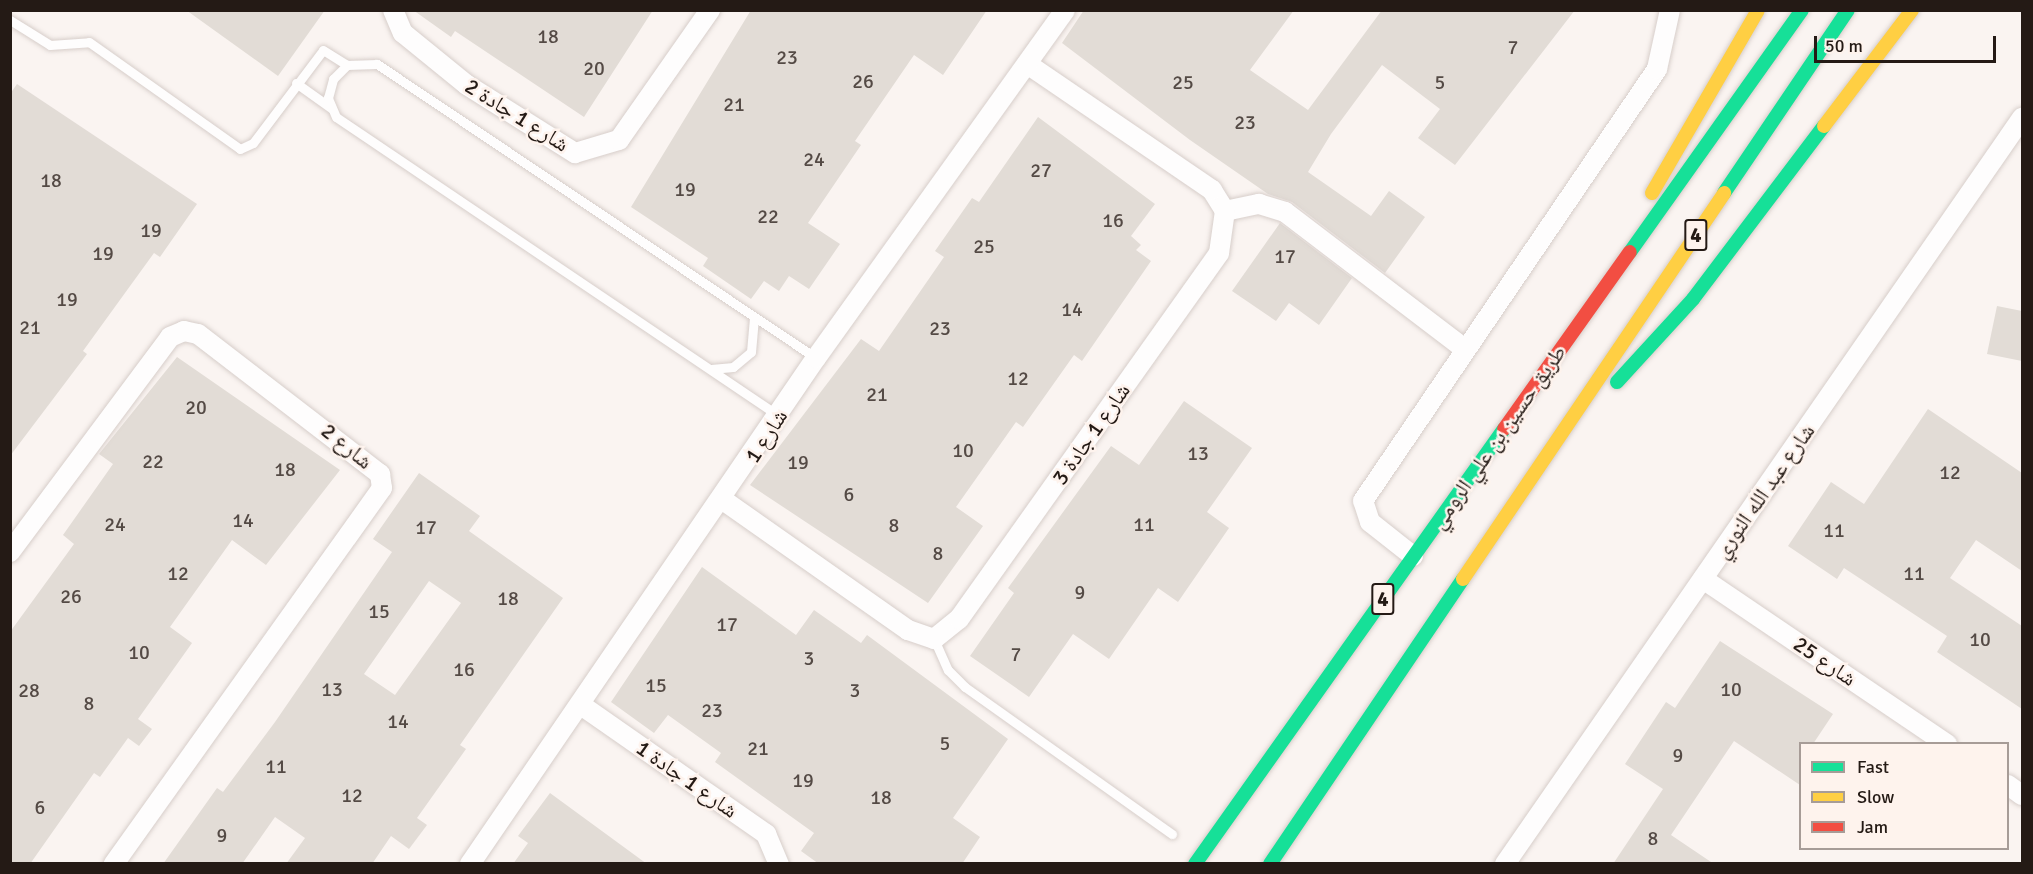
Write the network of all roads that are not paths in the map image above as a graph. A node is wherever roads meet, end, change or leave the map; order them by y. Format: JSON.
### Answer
{"nodes":[{"id":1,"x":393,"y":10,"type":"edge"},
{"id":2,"x":710,"y":10,"type":"edge"},
{"id":3,"x":1065,"y":10,"type":"edge"},
{"id":4,"x":1670,"y":10,"type":"edge"},
{"id":5,"x":1758,"y":10,"type":"edge"},
{"id":6,"x":1802,"y":10,"type":"edge"},
{"id":7,"x":1848,"y":10,"type":"edge"},
{"id":8,"x":1912,"y":10,"type":"edge"},
{"id":9,"x":10,"y":20,"type":"edge"},
{"id":10,"x":347,"y":65,"type":"junction"},
{"id":11,"x":1029,"y":65,"type":"junction"},
{"id":12,"x":296,"y":83,"type":"junction"},
{"id":13,"x":331,"y":108,"type":"junction"},
{"id":14,"x":2022,"y":118,"type":"edge"},
{"id":15,"x":1225,"y":211,"type":"junction"},
{"id":16,"x":754,"y":318,"type":"junction"},
{"id":17,"x":1570,"y":335,"type":"junction"},
{"id":18,"x":1465,"y":349,"type":"junction"},
{"id":19,"x":816,"y":358,"type":"junction"},
{"id":20,"x":709,"y":369,"type":"junction"},
{"id":21,"x":779,"y":416,"type":"junction"},
{"id":22,"x":1544,"y":460,"type":"junction"},
{"id":23,"x":723,"y":500,"type":"junction"},
{"id":24,"x":10,"y":552,"type":"edge"},
{"id":25,"x":1413,"y":556,"type":"junction"},
{"id":26,"x":1703,"y":579,"type":"junction"},
{"id":27,"x":934,"y":639,"type":"junction"},
{"id":28,"x":581,"y":705,"type":"junction"},
{"id":29,"x":1944,"y":742,"type":"edge"},
{"id":30,"x":2009,"y":786,"type":"edge"},
{"id":31,"x":2022,"y":795,"type":"edge"},
{"id":32,"x":1172,"y":834,"type":"dead end"},
{"id":33,"x":114,"y":864,"type":"edge"},
{"id":34,"x":470,"y":864,"type":"edge"},
{"id":35,"x":779,"y":864,"type":"edge"},
{"id":36,"x":1195,"y":864,"type":"edge"},
{"id":37,"x":1270,"y":864,"type":"edge"},
{"id":38,"x":1505,"y":864,"type":"edge"}],
"edges":[{"from":1,"to":2,"type":"street","name":"شارع 1 جادة 2"},
{"from":3,"to":11,"type":"street","name":"شارع 1"},
{"from":4,"to":18,"type":"street"},
{"from":5,"to":17,"type":"highway"},
{"from":6,"to":17,"type":"highway","name":"طريق حسين بن علي الرومي","number":"4"},
{"from":7,"to":22,"type":"highway","number":"4"},
{"from":8,"to":22,"type":"highway"},
{"from":9,"to":12,"type":"lane"},
{"from":10,"to":12,"type":"lane"},
{"from":10,"to":13,"type":"lane"},
{"from":10,"to":16,"type":"lane"},
{"from":11,"to":15,"type":"street"},
{"from":11,"to":19,"type":"street","name":"شارع 1"},
{"from":12,"to":13,"type":"lane"},
{"from":13,"to":20,"type":"lane"},
{"from":14,"to":26,"type":"street","name":"شارع عبد الله النوري"},
{"from":15,"to":18,"type":"street"},
{"from":15,"to":27,"type":"street","name":"شارع 1 جادة 3"},
{"from":16,"to":19,"type":"lane"},
{"from":16,"to":20,"type":"lane"},
{"from":17,"to":25,"type":"highway","name":"طريق حسين بن علي الرومي","number":"4"},
{"from":18,"to":25,"type":"street"},
{"from":19,"to":21,"type":"street","name":"شارع 1"},
{"from":20,"to":21,"type":"lane"},
{"from":21,"to":23,"type":"street","name":"شارع 1"},
{"from":22,"to":37,"type":"highway","number":"4"},
{"from":23,"to":27,"type":"street"},
{"from":23,"to":28,"type":"street","name":"شارع 1"},
{"from":24,"to":33,"type":"street","name":"شارع 2"},
{"from":25,"to":36,"type":"highway","name":"طريق حسين بن علي الرومي","number":"4"},
{"from":26,"to":29,"type":"street","name":"شارع 25"},
{"from":26,"to":38,"type":"street","name":"شارع عبد الله النوري"},
{"from":27,"to":32,"type":"lane"},
{"from":28,"to":34,"type":"street","name":"شارع 1"},
{"from":28,"to":35,"type":"street","name":"شارع 1 جادة 1"},
{"from":30,"to":31,"type":"street"}]}
